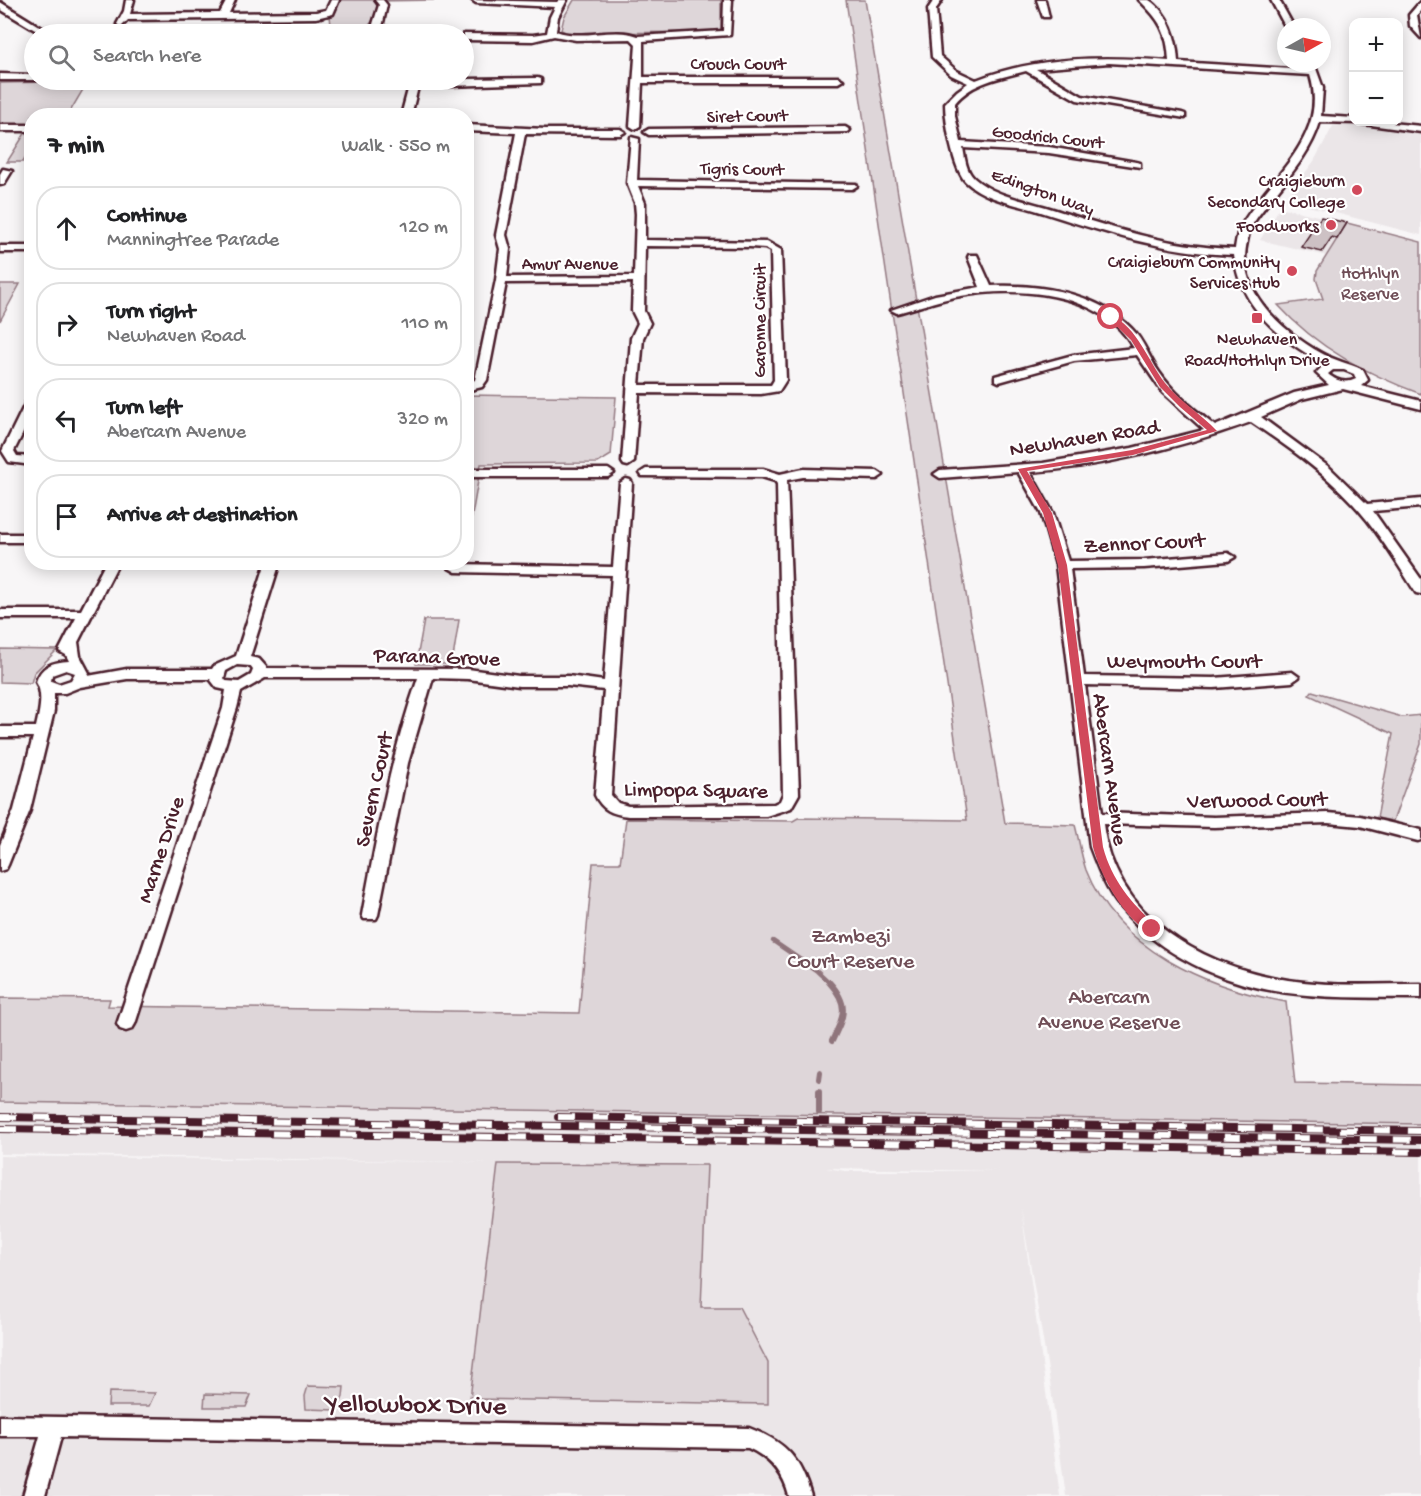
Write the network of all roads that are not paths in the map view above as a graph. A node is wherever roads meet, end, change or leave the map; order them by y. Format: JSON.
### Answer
{"nodes":[{"id":1,"x":130,"y":0,"type":"edge"},
{"id":2,"x":231,"y":0,"type":"edge"},
{"id":3,"x":335,"y":0,"type":"edge"},
{"id":4,"x":379,"y":0,"type":"edge"},
{"id":5,"x":476,"y":0,"type":"edge"},
{"id":6,"x":728,"y":0,"type":"edge"},
{"id":7,"x":938,"y":0,"type":"edge"},
{"id":8,"x":1041,"y":0,"type":"edge"},
{"id":9,"x":1143,"y":0,"type":"edge"},
{"id":10,"x":1275,"y":0,"type":"edge"},
{"id":11,"x":561,"y":2,"type":"edge"},
{"id":12,"x":1421,"y":4,"type":"edge"},
{"id":13,"x":0,"y":6,"type":"edge"},
{"id":14,"x":1046,"y":15,"type":"dead end"},
{"id":15,"x":223,"y":16,"type":"junction"},
{"id":16,"x":125,"y":17,"type":"junction"},
{"id":17,"x":1285,"y":18,"type":"edge"},
{"id":18,"x":30,"y":24,"type":"edge"},
{"id":19,"x":121,"y":24,"type":"edge"},
{"id":20,"x":377,"y":24,"type":"edge"},
{"id":21,"x":553,"y":34,"type":"junction"},
{"id":22,"x":1421,"y":35,"type":"edge"},
{"id":23,"x":474,"y":37,"type":"edge"},
{"id":24,"x":638,"y":39,"type":"junction"},
{"id":25,"x":1174,"y":63,"type":"junction"},
{"id":26,"x":1027,"y":68,"type":"junction"},
{"id":27,"x":1277,"y":70,"type":"edge"},
{"id":28,"x":1313,"y":72,"type":"edge"},
{"id":29,"x":0,"y":77,"type":"edge"},
{"id":30,"x":24,"y":78,"type":"edge"},
{"id":31,"x":639,"y":80,"type":"junction"},
{"id":32,"x":838,"y":80,"type":"dead end"},
{"id":33,"x":538,"y":81,"type":"dead end"},
{"id":34,"x":474,"y":82,"type":"edge"},
{"id":35,"x":975,"y":83,"type":"junction"},
{"id":36,"x":409,"y":90,"type":"edge"},
{"id":37,"x":407,"y":108,"type":"edge"},
{"id":38,"x":1182,"y":116,"type":"dead end"},
{"id":39,"x":1319,"y":116,"type":"junction"},
{"id":40,"x":1349,"y":120,"type":"edge"},
{"id":41,"x":635,"y":126,"type":"junction"},
{"id":42,"x":1396,"y":126,"type":"edge"},
{"id":43,"x":0,"y":128,"type":"edge"},
{"id":44,"x":24,"y":128,"type":"edge"},
{"id":45,"x":474,"y":129,"type":"edge"},
{"id":46,"x":1421,"y":129,"type":"edge"},
{"id":47,"x":845,"y":130,"type":"dead end"},
{"id":48,"x":521,"y":132,"type":"junction"},
{"id":49,"x":620,"y":132,"type":"junction"},
{"id":50,"x":649,"y":132,"type":"junction"},
{"id":51,"x":634,"y":139,"type":"junction"},
{"id":52,"x":957,"y":145,"type":"junction"},
{"id":53,"x":1136,"y":165,"type":"dead end"},
{"id":54,"x":7,"y":171,"type":"dead end"},
{"id":55,"x":0,"y":182,"type":"edge"},
{"id":56,"x":632,"y":183,"type":"junction"},
{"id":57,"x":852,"y":186,"type":"dead end"},
{"id":58,"x":640,"y":243,"type":"junction"},
{"id":59,"x":0,"y":249,"type":"edge"},
{"id":60,"x":24,"y":249,"type":"edge"},
{"id":61,"x":1238,"y":255,"type":"junction"},
{"id":62,"x":973,"y":257,"type":"dead end"},
{"id":63,"x":638,"y":279,"type":"junction"},
{"id":64,"x":501,"y":280,"type":"junction"},
{"id":65,"x":987,"y":289,"type":"junction"},
{"id":66,"x":897,"y":310,"type":"dead end"},
{"id":67,"x":1296,"y":344,"type":"junction"},
{"id":68,"x":1141,"y":351,"type":"junction"},
{"id":69,"x":1335,"y":365,"type":"junction"},
{"id":70,"x":1322,"y":374,"type":"junction"},
{"id":71,"x":1362,"y":377,"type":"junction"},
{"id":72,"x":999,"y":378,"type":"dead end"},
{"id":73,"x":474,"y":385,"type":"edge"},
{"id":74,"x":1345,"y":386,"type":"junction"},
{"id":75,"x":633,"y":389,"type":"junction"},
{"id":76,"x":1298,"y":396,"type":"junction"},
{"id":77,"x":1395,"y":397,"type":"junction"},
{"id":78,"x":1421,"y":405,"type":"edge"},
{"id":79,"x":1252,"y":417,"type":"junction"},
{"id":80,"x":24,"y":418,"type":"edge"},
{"id":81,"x":1213,"y":431,"type":"junction"},
{"id":82,"x":24,"y":460,"type":"edge"},
{"id":83,"x":627,"y":462,"type":"junction"},
{"id":84,"x":1022,"y":469,"type":"junction"},
{"id":85,"x":474,"y":473,"type":"edge"},
{"id":86,"x":608,"y":473,"type":"junction"},
{"id":87,"x":646,"y":473,"type":"junction"},
{"id":88,"x":940,"y":474,"type":"dead end"},
{"id":89,"x":876,"y":475,"type":"dead end"},
{"id":90,"x":780,"y":478,"type":"junction"},
{"id":91,"x":626,"y":483,"type":"junction"},
{"id":92,"x":1421,"y":503,"type":"edge"},
{"id":93,"x":1363,"y":508,"type":"junction"},
{"id":94,"x":0,"y":538,"type":"edge"},
{"id":95,"x":24,"y":538,"type":"edge"},
{"id":96,"x":1228,"y":557,"type":"dead end"},
{"id":97,"x":1063,"y":565,"type":"junction"},
{"id":98,"x":474,"y":568,"type":"edge"},
{"id":99,"x":109,"y":570,"type":"edge"},
{"id":100,"x":270,"y":570,"type":"edge"},
{"id":101,"x":619,"y":571,"type":"junction"},
{"id":102,"x":1421,"y":590,"type":"edge"},
{"id":103,"x":0,"y":614,"type":"edge"},
{"id":104,"x":87,"y":614,"type":"junction"},
{"id":105,"x":71,"y":643,"type":"junction"},
{"id":106,"x":242,"y":660,"type":"junction"},
{"id":107,"x":51,"y":669,"type":"junction"},
{"id":108,"x":260,"y":673,"type":"junction"},
{"id":109,"x":217,"y":674,"type":"junction"},
{"id":110,"x":427,"y":674,"type":"junction"},
{"id":111,"x":77,"y":677,"type":"junction"},
{"id":112,"x":1292,"y":677,"type":"dead end"},
{"id":113,"x":1077,"y":680,"type":"junction"},
{"id":114,"x":46,"y":686,"type":"junction"},
{"id":115,"x":611,"y":686,"type":"junction"},
{"id":116,"x":234,"y":687,"type":"junction"},
{"id":117,"x":47,"y":711,"type":"junction"},
{"id":118,"x":0,"y":732,"type":"edge"},
{"id":119,"x":41,"y":732,"type":"junction"},
{"id":120,"x":1094,"y":818,"type":"junction"},
{"id":121,"x":7,"y":830,"type":"edge"},
{"id":122,"x":1418,"y":835,"type":"dead end"},
{"id":123,"x":0,"y":865,"type":"edge"},
{"id":124,"x":370,"y":915,"type":"dead end"},
{"id":125,"x":1421,"y":991,"type":"edge"},
{"id":126,"x":126,"y":1024,"type":"dead end"},
{"id":127,"x":0,"y":1426,"type":"edge"},
{"id":128,"x":53,"y":1427,"type":"junction"},
{"id":129,"x":34,"y":1496,"type":"edge"},
{"id":130,"x":800,"y":1496,"type":"edge"}],
"edges":[{"from":1,"to":16,"type":"street"},
{"from":2,"to":15,"type":"street"},
{"from":3,"to":15,"type":"street"},
{"from":4,"to":20,"type":"street"},
{"from":5,"to":11,"type":"street"},
{"from":6,"to":24,"type":"street"},
{"from":7,"to":35,"type":"street"},
{"from":8,"to":14,"type":"street"},
{"from":9,"to":25,"type":"street"},
{"from":10,"to":17,"type":"street"},
{"from":11,"to":21,"type":"street"},
{"from":12,"to":22,"type":"street"},
{"from":13,"to":18,"type":"street"},
{"from":15,"to":16,"type":"street"},
{"from":16,"to":19,"type":"street"},
{"from":21,"to":23,"type":"street"},
{"from":21,"to":24,"type":"street"},
{"from":24,"to":31,"type":"street"},
{"from":25,"to":26,"type":"street","name":"Edington Way"},
{"from":25,"to":27,"type":"street","name":"Edington Way"},
{"from":26,"to":35,"type":"street","name":"Edington Way"},
{"from":26,"to":38,"type":"street"},
{"from":28,"to":39,"type":"street"},
{"from":29,"to":30,"type":"street"},
{"from":31,"to":32,"type":"street","name":"Crouch Court"},
{"from":31,"to":41,"type":"street"},
{"from":33,"to":34,"type":"street"},
{"from":35,"to":52,"type":"street","name":"Edington Way"},
{"from":36,"to":37,"type":"street"},
{"from":39,"to":40,"type":"street"},
{"from":39,"to":61,"type":"street"},
{"from":41,"to":49,"type":"street"},
{"from":41,"to":50,"type":"street"},
{"from":42,"to":46,"type":"street"},
{"from":43,"to":44,"type":"street"},
{"from":45,"to":48,"type":"street"},
{"from":47,"to":50,"type":"street","name":"Siret Court"},
{"from":48,"to":49,"type":"street"},
{"from":48,"to":64,"type":"street"},
{"from":49,"to":51,"type":"street"},
{"from":50,"to":51,"type":"street"},
{"from":51,"to":56,"type":"street"},
{"from":52,"to":53,"type":"street","name":"Goodrich Court"},
{"from":52,"to":61,"type":"street","name":"Edington Way"},
{"from":54,"to":55,"type":"street"},
{"from":56,"to":57,"type":"street","name":"Tigris Court"},
{"from":56,"to":58,"type":"street"},
{"from":58,"to":63,"type":"street"},
{"from":58,"to":75,"type":"street","name":"Garonne Circuit"},
{"from":59,"to":60,"type":"street"},
{"from":61,"to":67,"type":"street"},
{"from":62,"to":65,"type":"street"},
{"from":63,"to":64,"type":"street","name":"Amur Avenue"},
{"from":63,"to":75,"type":"street"},
{"from":64,"to":73,"type":"street"},
{"from":65,"to":66,"type":"street"},
{"from":65,"to":68,"type":"street"},
{"from":67,"to":69,"type":"street"},
{"from":67,"to":70,"type":"street"},
{"from":68,"to":72,"type":"street"},
{"from":68,"to":81,"type":"street"},
{"from":69,"to":70,"type":"street","name":"Newhaven Road"},
{"from":69,"to":71,"type":"street"},
{"from":70,"to":74,"type":"street"},
{"from":70,"to":76,"type":"street","name":"Newhaven Road"},
{"from":71,"to":74,"type":"street"},
{"from":71,"to":77,"type":"street"},
{"from":74,"to":76,"type":"street","name":"Newhaven Road"},
{"from":74,"to":77,"type":"street"},
{"from":75,"to":83,"type":"street"},
{"from":76,"to":79,"type":"street","name":"Newhaven Road"},
{"from":77,"to":78,"type":"street"},
{"from":79,"to":81,"type":"street","name":"Newhaven Road"},
{"from":79,"to":93,"type":"street"},
{"from":80,"to":82,"type":"street"},
{"from":81,"to":84,"type":"street","name":"Newhaven Road"},
{"from":83,"to":86,"type":"street"},
{"from":83,"to":87,"type":"street"},
{"from":84,"to":88,"type":"street","name":"Newhaven Road"},
{"from":84,"to":97,"type":"street","name":"Abercarn Avenue"},
{"from":85,"to":86,"type":"street"},
{"from":86,"to":91,"type":"street"},
{"from":87,"to":90,"type":"street"},
{"from":87,"to":91,"type":"street"},
{"from":89,"to":90,"type":"street"},
{"from":90,"to":115,"type":"street","name":"Limpopa Square"},
{"from":91,"to":101,"type":"street","name":"Limpopa Square"},
{"from":92,"to":93,"type":"street"},
{"from":93,"to":102,"type":"street"},
{"from":94,"to":95,"type":"street"},
{"from":96,"to":97,"type":"street","name":"Zennor Court"},
{"from":97,"to":113,"type":"street","name":"Abercarn Avenue"},
{"from":98,"to":101,"type":"street"},
{"from":99,"to":104,"type":"street"},
{"from":100,"to":106,"type":"street"},
{"from":101,"to":115,"type":"street","name":"Limpopa Square"},
{"from":103,"to":104,"type":"street"},
{"from":104,"to":105,"type":"street"},
{"from":105,"to":107,"type":"street"},
{"from":105,"to":111,"type":"street"},
{"from":106,"to":108,"type":"street"},
{"from":106,"to":109,"type":"street"},
{"from":107,"to":111,"type":"street"},
{"from":107,"to":114,"type":"street"},
{"from":108,"to":110,"type":"street","name":"Parana Grove"},
{"from":108,"to":116,"type":"street"},
{"from":109,"to":111,"type":"street"},
{"from":109,"to":116,"type":"street"},
{"from":110,"to":115,"type":"street","name":"Parana Grove"},
{"from":110,"to":124,"type":"street","name":"Severn Court"},
{"from":111,"to":114,"type":"street"},
{"from":111,"to":117,"type":"street"},
{"from":112,"to":113,"type":"street","name":"Weymouth Court"},
{"from":113,"to":120,"type":"street","name":"Abercarn Avenue"},
{"from":114,"to":117,"type":"street"},
{"from":116,"to":126,"type":"street","name":"Marne Drive"},
{"from":117,"to":119,"type":"street"},
{"from":118,"to":119,"type":"street"},
{"from":119,"to":121,"type":"street"},
{"from":120,"to":122,"type":"street","name":"Verwood Court"},
{"from":120,"to":125,"type":"street","name":"Abercarn Avenue"},
{"from":121,"to":123,"type":"street"},
{"from":127,"to":128,"type":"street","name":"Yellowbox Drive"},
{"from":128,"to":129,"type":"street"},
{"from":128,"to":130,"type":"street","name":"Yellowbox Drive"}]}
